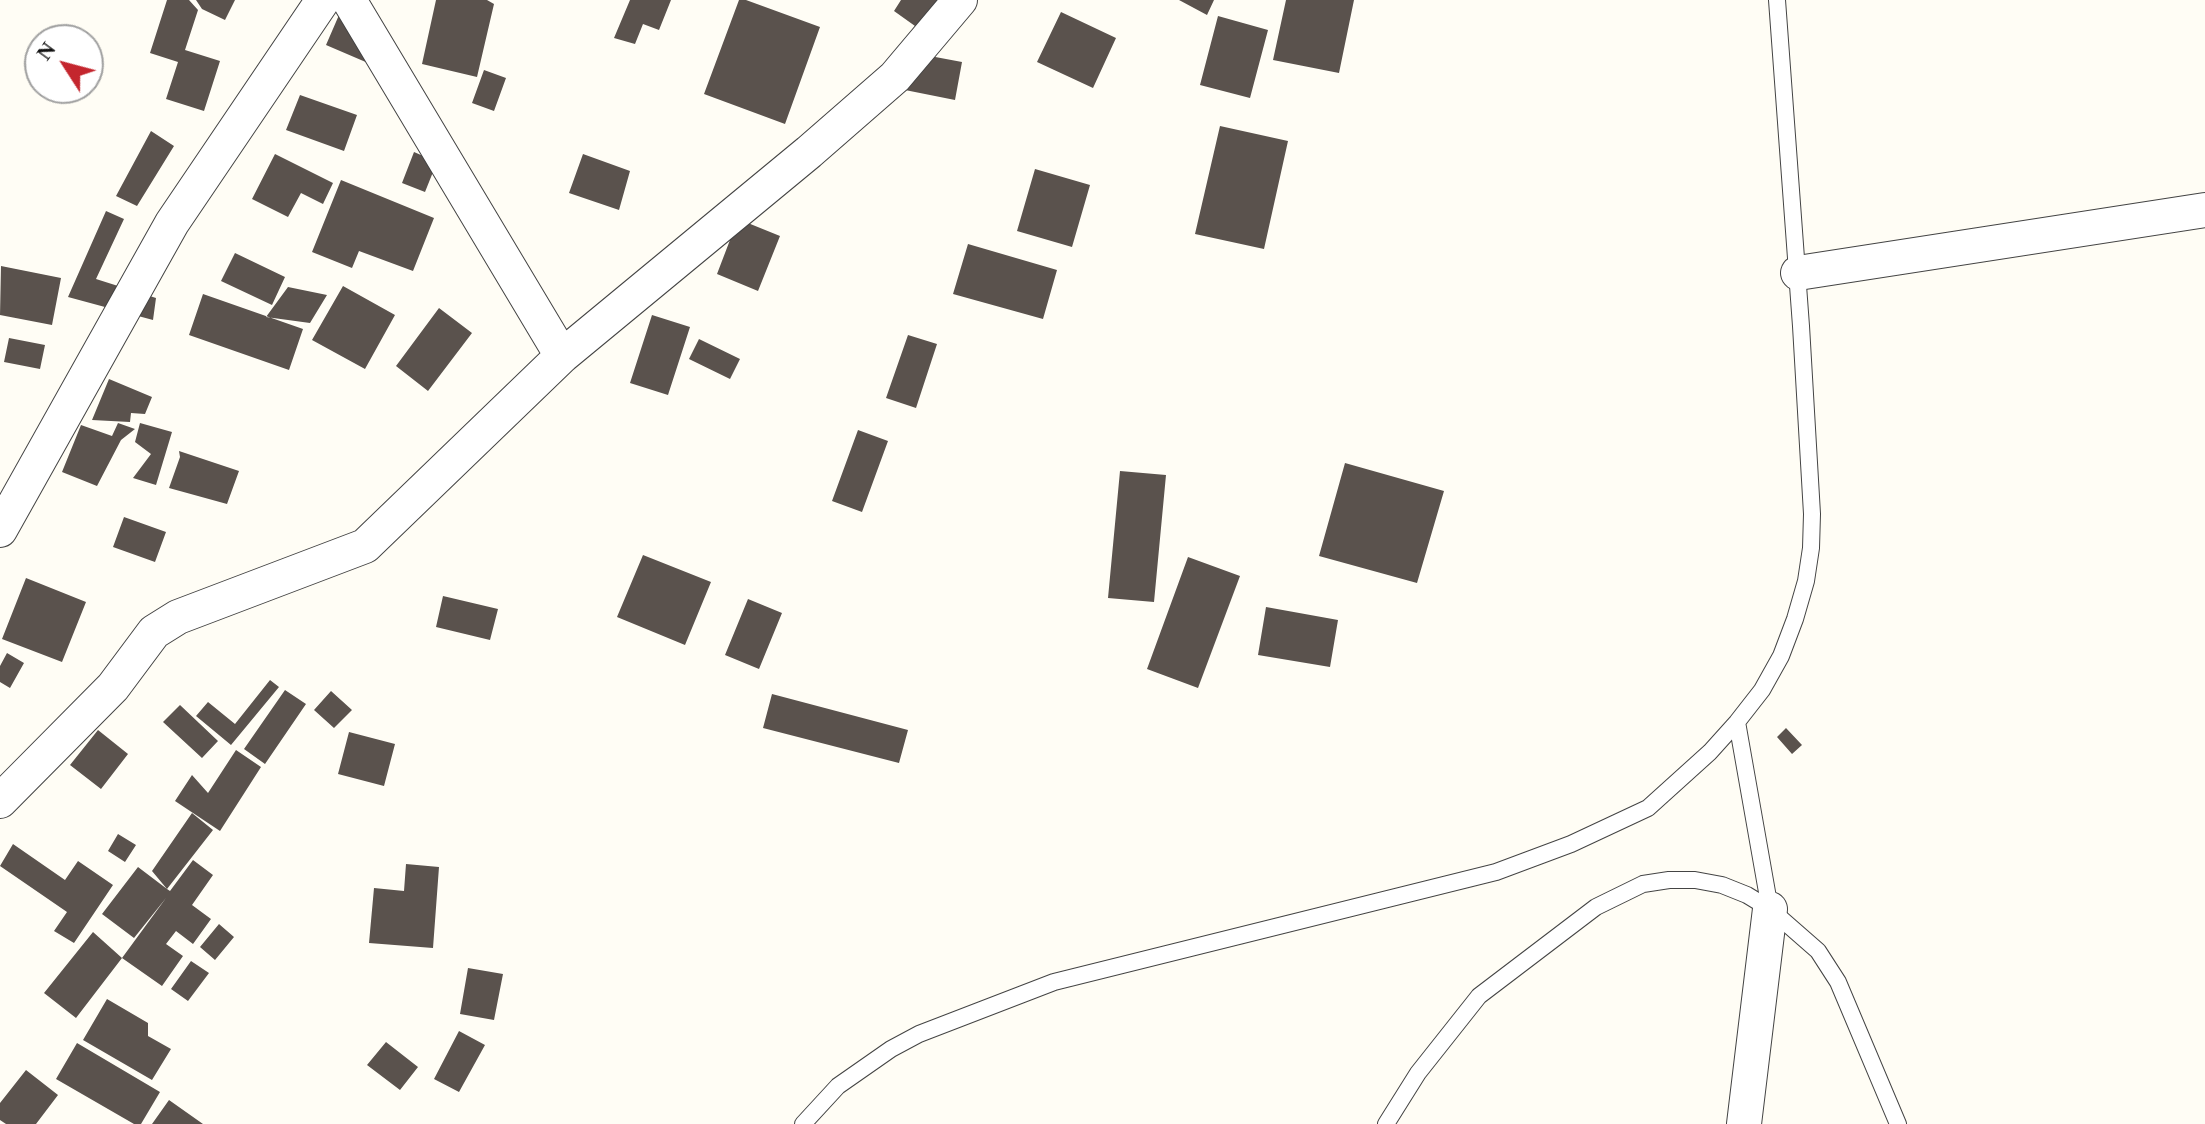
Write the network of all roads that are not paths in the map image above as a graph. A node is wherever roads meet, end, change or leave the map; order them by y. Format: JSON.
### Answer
{"nodes":[{"id":1,"x":323,"y":0,"type":"edge"},
{"id":2,"x":349,"y":0,"type":"edge"},
{"id":3,"x":960,"y":0,"type":"edge"},
{"id":4,"x":1777,"y":0,"type":"edge"},
{"id":5,"x":2205,"y":210,"type":"edge"},
{"id":6,"x":1798,"y":273,"type":"junction"},
{"id":7,"x":562,"y":356,"type":"junction"},
{"id":8,"x":0,"y":530,"type":"edge"},
{"id":9,"x":1737,"y":722,"type":"junction"},
{"id":10,"x":0,"y":801,"type":"edge"},
{"id":11,"x":1770,"y":909,"type":"junction"},
{"id":12,"x":803,"y":1124,"type":"edge"},
{"id":13,"x":1386,"y":1124,"type":"edge"},
{"id":14,"x":1744,"y":1124,"type":"edge"},
{"id":15,"x":1898,"y":1124,"type":"edge"}],
"edges":[{"from":1,"to":8,"type":"street"},
{"from":2,"to":7,"type":"street"},
{"from":3,"to":7,"type":"street"},
{"from":4,"to":6,"type":"lane"},
{"from":5,"to":6,"type":"street"},
{"from":6,"to":9,"type":"lane"},
{"from":7,"to":10,"type":"street"},
{"from":9,"to":11,"type":"lane"},
{"from":9,"to":12,"type":"lane"},
{"from":11,"to":13,"type":"lane"},
{"from":11,"to":14,"type":"street"},
{"from":11,"to":15,"type":"lane"}]}
